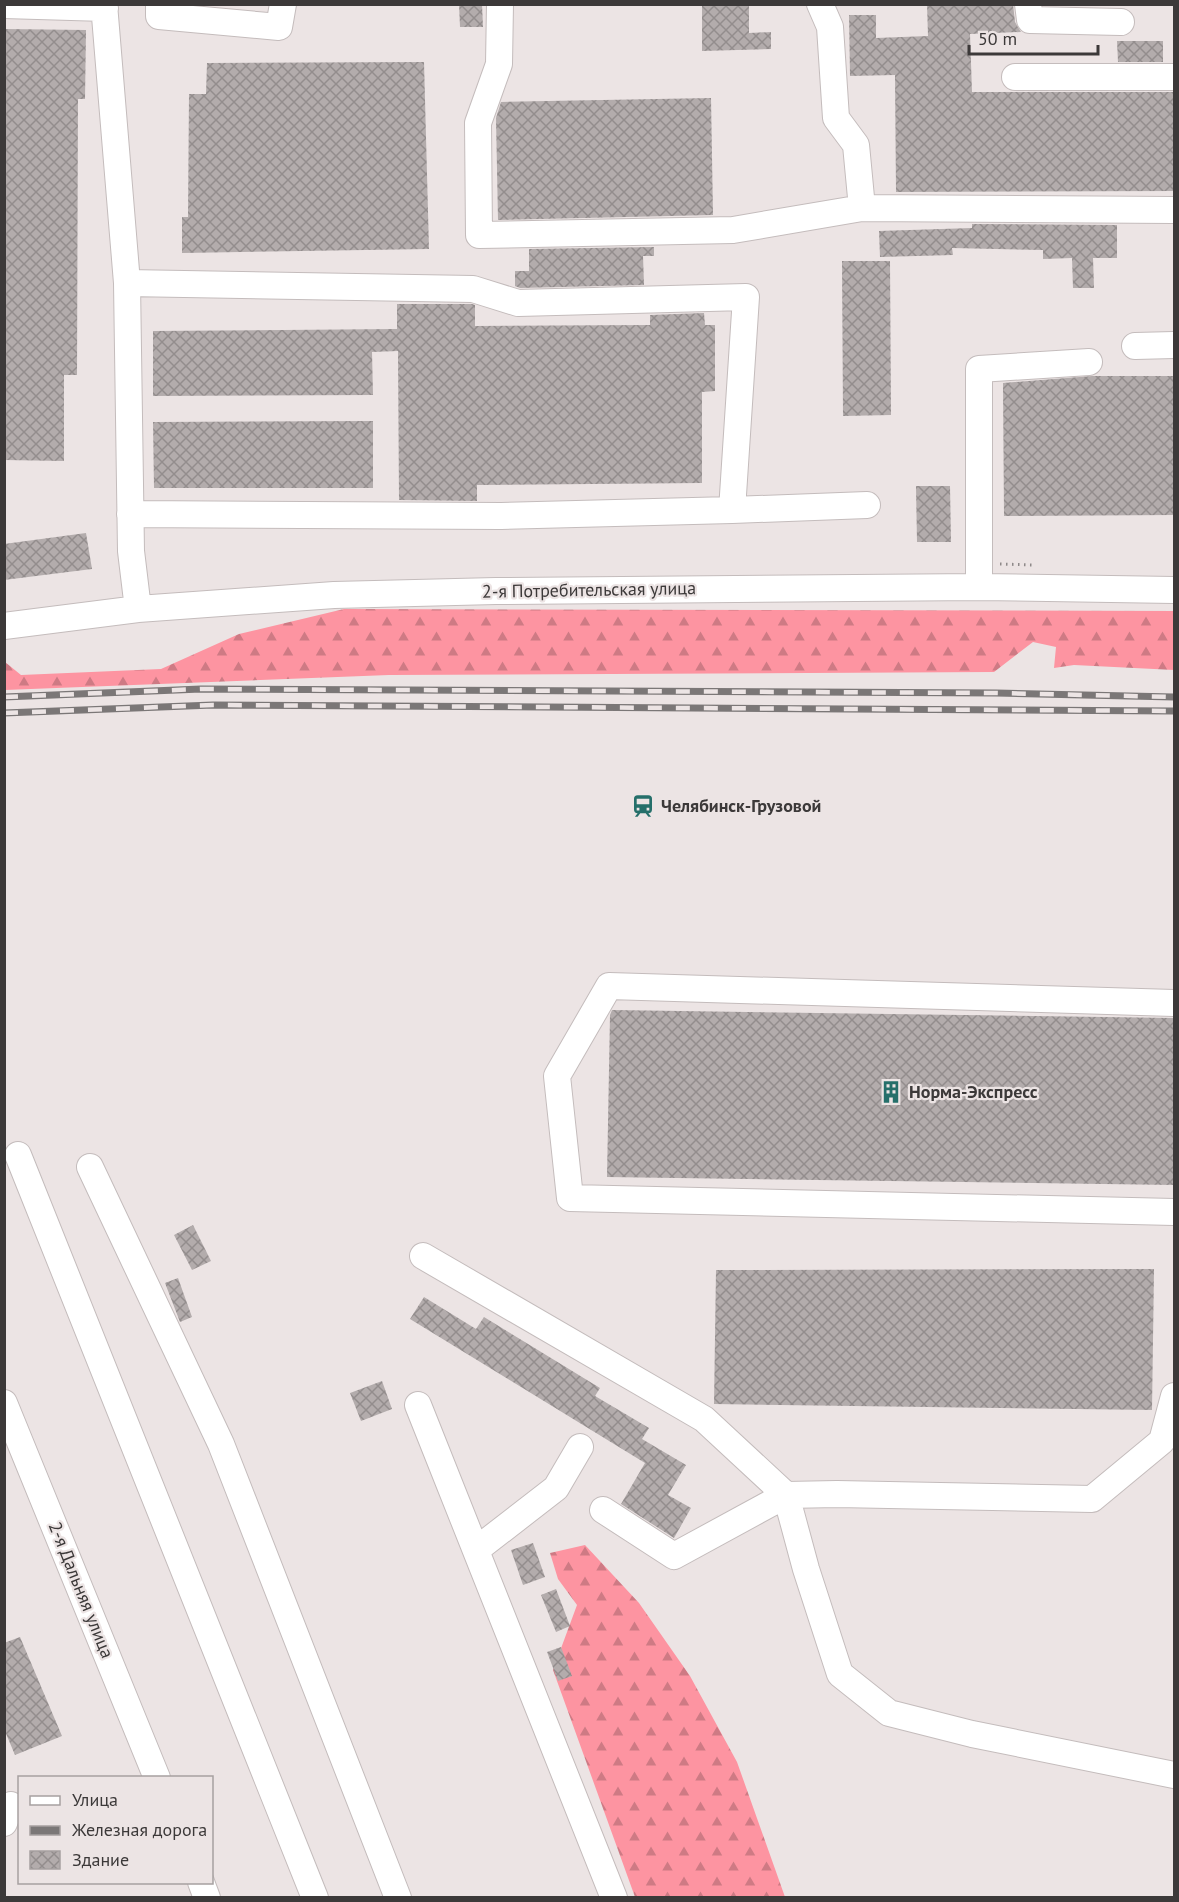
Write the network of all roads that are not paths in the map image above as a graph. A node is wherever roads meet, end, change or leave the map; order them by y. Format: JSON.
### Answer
{"nodes":[{"id":1,"x":159,"y":4,"type":"edge"},
{"id":2,"x":283,"y":4,"type":"edge"},
{"id":3,"x":500,"y":4,"type":"edge"},
{"id":4,"x":820,"y":4,"type":"edge"},
{"id":5,"x":1028,"y":4,"type":"edge"},
{"id":6,"x":4,"y":5,"type":"edge"},
{"id":7,"x":104,"y":6,"type":"edge"},
{"id":8,"x":1122,"y":22,"type":"dead end"},
{"id":9,"x":1015,"y":77,"type":"dead end"},
{"id":10,"x":1174,"y":78,"type":"edge"},
{"id":11,"x":862,"y":208,"type":"junction"},
{"id":12,"x":1174,"y":210,"type":"edge"},
{"id":13,"x":127,"y":284,"type":"junction"},
{"id":14,"x":1174,"y":345,"type":"edge"},
{"id":15,"x":1135,"y":346,"type":"dead end"},
{"id":16,"x":1089,"y":362,"type":"dead end"},
{"id":17,"x":867,"y":505,"type":"dead end"},
{"id":18,"x":732,"y":510,"type":"junction"},
{"id":19,"x":130,"y":514,"type":"junction"},
{"id":20,"x":979,"y":587,"type":"junction"},
{"id":21,"x":1174,"y":590,"type":"edge"},
{"id":22,"x":138,"y":609,"type":"junction"},
{"id":23,"x":4,"y":626,"type":"edge"},
{"id":24,"x":1174,"y":1003,"type":"edge"},
{"id":25,"x":18,"y":1155,"type":"dead end"},
{"id":26,"x":90,"y":1167,"type":"dead end"},
{"id":27,"x":1174,"y":1212,"type":"edge"},
{"id":28,"x":423,"y":1256,"type":"dead end"},
{"id":29,"x":1174,"y":1396,"type":"edge"},
{"id":30,"x":4,"y":1403,"type":"edge"},
{"id":31,"x":418,"y":1405,"type":"dead end"},
{"id":32,"x":580,"y":1447,"type":"dead end"},
{"id":33,"x":786,"y":1495,"type":"junction"},
{"id":34,"x":603,"y":1510,"type":"dead end"},
{"id":35,"x":476,"y":1550,"type":"junction"},
{"id":36,"x":1174,"y":1775,"type":"edge"},
{"id":37,"x":156,"y":1776,"type":"edge"},
{"id":38,"x":315,"y":1898,"type":"edge"},
{"id":39,"x":398,"y":1898,"type":"edge"},
{"id":40,"x":615,"y":1898,"type":"edge"}],
"edges":[{"from":1,"to":2,"type":"street"},
{"from":3,"to":11,"type":"street"},
{"from":4,"to":11,"type":"street"},
{"from":5,"to":8,"type":"street"},
{"from":6,"to":7,"type":"street"},
{"from":7,"to":13,"type":"street"},
{"from":9,"to":10,"type":"street"},
{"from":11,"to":12,"type":"street"},
{"from":13,"to":18,"type":"street"},
{"from":13,"to":19,"type":"street"},
{"from":14,"to":15,"type":"street"},
{"from":16,"to":20,"type":"street"},
{"from":17,"to":18,"type":"street"},
{"from":18,"to":19,"type":"street"},
{"from":19,"to":22,"type":"street"},
{"from":20,"to":21,"type":"street","name":"2-я Потребительская улица"},
{"from":20,"to":22,"type":"street","name":"2-я Потребительская улица"},
{"from":22,"to":23,"type":"street","name":"2-я Потребительская улица"},
{"from":24,"to":27,"type":"street"},
{"from":25,"to":38,"type":"street"},
{"from":26,"to":39,"type":"street"},
{"from":28,"to":33,"type":"street"},
{"from":29,"to":33,"type":"street"},
{"from":30,"to":37,"type":"street","name":"2-я Дальняя улица"},
{"from":31,"to":35,"type":"street"},
{"from":32,"to":35,"type":"street"},
{"from":33,"to":34,"type":"street"},
{"from":33,"to":36,"type":"street"},
{"from":35,"to":40,"type":"street"}]}
